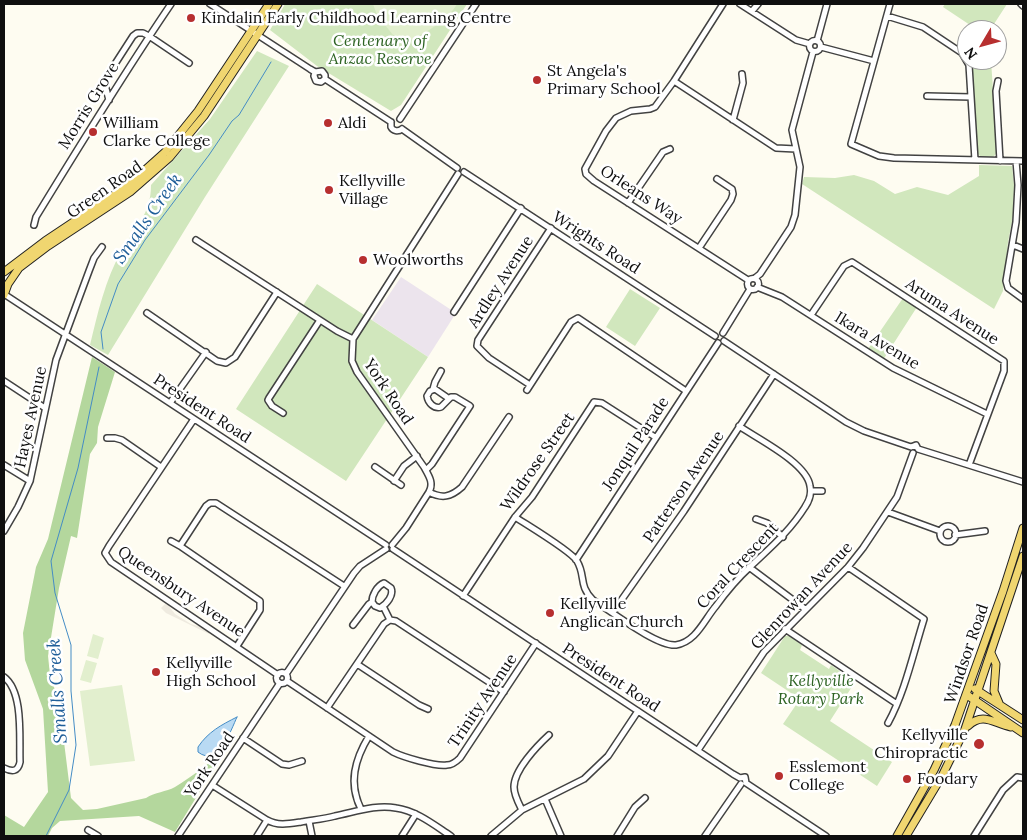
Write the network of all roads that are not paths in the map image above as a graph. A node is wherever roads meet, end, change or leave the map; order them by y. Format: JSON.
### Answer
{"nodes":[{"id":1,"x":171,"y":4,"type":"edge"},
{"id":2,"x":210,"y":4,"type":"edge"},
{"id":3,"x":269,"y":4,"type":"edge"},
{"id":4,"x":278,"y":4,"type":"edge"},
{"id":5,"x":476,"y":4,"type":"edge"},
{"id":6,"x":724,"y":4,"type":"edge"},
{"id":7,"x":740,"y":4,"type":"edge"},
{"id":8,"x":758,"y":4,"type":"edge"},
{"id":9,"x":827,"y":4,"type":"edge"},
{"id":10,"x":890,"y":4,"type":"edge"},
{"id":11,"x":752,"y":12,"type":"junction"},
{"id":12,"x":887,"y":16,"type":"junction"},
{"id":13,"x":254,"y":33,"type":"junction"},
{"id":14,"x":149,"y":36,"type":"junction"},
{"id":15,"x":817,"y":41,"type":"junction"},
{"id":16,"x":810,"y":44,"type":"junction"},
{"id":17,"x":821,"y":47,"type":"junction"},
{"id":18,"x":813,"y":52,"type":"junction"},
{"id":19,"x":874,"y":61,"type":"junction"},
{"id":20,"x":188,"y":63,"type":"dead end"},
{"id":21,"x":315,"y":72,"type":"junction"},
{"id":22,"x":742,"y":74,"type":"dead end"},
{"id":23,"x":325,"y":78,"type":"junction"},
{"id":24,"x":674,"y":81,"type":"junction"},
{"id":25,"x":998,"y":81,"type":"dead end"},
{"id":26,"x":926,"y":96,"type":"dead end"},
{"id":27,"x":971,"y":97,"type":"junction"},
{"id":28,"x":109,"y":100,"type":"junction"},
{"id":29,"x":400,"y":119,"type":"junction"},
{"id":30,"x":733,"y":120,"type":"junction"},
{"id":31,"x":391,"y":122,"type":"junction"},
{"id":32,"x":402,"y":129,"type":"junction"},
{"id":33,"x":670,"y":149,"type":"dead end"},
{"id":34,"x":796,"y":149,"type":"junction"},
{"id":35,"x":975,"y":160,"type":"junction"},
{"id":36,"x":1000,"y":160,"type":"junction"},
{"id":37,"x":1016,"y":161,"type":"junction"},
{"id":38,"x":1023,"y":161,"type":"edge"},
{"id":39,"x":459,"y":171,"type":"junction"},
{"id":40,"x":718,"y":180,"type":"dead end"},
{"id":41,"x":628,"y":203,"type":"junction"},
{"id":42,"x":521,"y":208,"type":"junction"},
{"id":43,"x":34,"y":225,"type":"dead end"},
{"id":44,"x":551,"y":228,"type":"junction"},
{"id":45,"x":196,"y":240,"type":"dead end"},
{"id":46,"x":1013,"y":245,"type":"junction"},
{"id":47,"x":102,"y":247,"type":"dead end"},
{"id":48,"x":699,"y":248,"type":"junction"},
{"id":49,"x":1023,"y":249,"type":"edge"},
{"id":50,"x":4,"y":272,"type":"edge"},
{"id":51,"x":755,"y":278,"type":"junction"},
{"id":52,"x":748,"y":280,"type":"junction"},
{"id":53,"x":757,"y":288,"type":"junction"},
{"id":54,"x":750,"y":289,"type":"junction"},
{"id":55,"x":4,"y":290,"type":"edge"},
{"id":56,"x":277,"y":292,"type":"junction"},
{"id":57,"x":1023,"y":299,"type":"edge"},
{"id":58,"x":454,"y":312,"type":"dead end"},
{"id":59,"x":147,"y":313,"type":"dead end"},
{"id":60,"x":811,"y":315,"type":"junction"},
{"id":61,"x":320,"y":320,"type":"junction"},
{"id":62,"x":723,"y":333,"type":"junction"},
{"id":63,"x":66,"y":334,"type":"junction"},
{"id":64,"x":715,"y":336,"type":"junction"},
{"id":65,"x":354,"y":339,"type":"junction"},
{"id":66,"x":724,"y":342,"type":"junction"},
{"id":67,"x":718,"y":343,"type":"junction"},
{"id":68,"x":206,"y":352,"type":"junction"},
{"id":69,"x":441,"y":371,"type":"dead end"},
{"id":70,"x":774,"y":374,"type":"junction"},
{"id":71,"x":4,"y":381,"type":"edge"},
{"id":72,"x":433,"y":389,"type":"junction"},
{"id":73,"x":686,"y":391,"type":"junction"},
{"id":74,"x":448,"y":398,"type":"junction"},
{"id":75,"x":170,"y":403,"type":"junction"},
{"id":76,"x":45,"y":408,"type":"junction"},
{"id":77,"x":283,"y":413,"type":"dead end"},
{"id":78,"x":987,"y":414,"type":"junction"},
{"id":79,"x":509,"y":417,"type":"dead end"},
{"id":80,"x":194,"y":419,"type":"junction"},
{"id":81,"x":739,"y":426,"type":"junction"},
{"id":82,"x":656,"y":437,"type":"junction"},
{"id":83,"x":107,"y":438,"type":"dead end"},
{"id":84,"x":911,"y":447,"type":"junction"},
{"id":85,"x":918,"y":449,"type":"junction"},
{"id":86,"x":913,"y":453,"type":"junction"},
{"id":87,"x":417,"y":456,"type":"junction"},
{"id":88,"x":969,"y":465,"type":"junction"},
{"id":89,"x":4,"y":466,"type":"edge"},
{"id":90,"x":161,"y":467,"type":"junction"},
{"id":91,"x":375,"y":467,"type":"dead end"},
{"id":92,"x":426,"y":470,"type":"junction"},
{"id":93,"x":394,"y":480,"type":"junction"},
{"id":94,"x":30,"y":481,"type":"junction"},
{"id":95,"x":1023,"y":482,"type":"edge"},
{"id":96,"x":401,"y":485,"type":"dead end"},
{"id":97,"x":811,"y":491,"type":"junction"},
{"id":98,"x":822,"y":491,"type":"dead end"},
{"id":99,"x":430,"y":492,"type":"junction"},
{"id":100,"x":888,"y":512,"type":"junction"},
{"id":101,"x":515,"y":517,"type":"junction"},
{"id":102,"x":756,"y":520,"type":"dead end"},
{"id":103,"x":1023,"y":528,"type":"edge"},
{"id":104,"x":4,"y":531,"type":"edge"},
{"id":105,"x":940,"y":531,"type":"junction"},
{"id":106,"x":985,"y":531,"type":"dead end"},
{"id":107,"x":956,"y":535,"type":"junction"},
{"id":108,"x":783,"y":537,"type":"junction"},
{"id":109,"x":171,"y":541,"type":"dead end"},
{"id":110,"x":180,"y":546,"type":"junction"},
{"id":111,"x":386,"y":547,"type":"junction"},
{"id":112,"x":393,"y":547,"type":"junction"},
{"id":113,"x":1023,"y":556,"type":"edge"},
{"id":114,"x":576,"y":560,"type":"junction"},
{"id":115,"x":848,"y":567,"type":"junction"},
{"id":116,"x":749,"y":568,"type":"junction"},
{"id":117,"x":344,"y":586,"type":"junction"},
{"id":118,"x":463,"y":596,"type":"junction"},
{"id":119,"x":372,"y":602,"type":"junction"},
{"id":120,"x":382,"y":607,"type":"junction"},
{"id":121,"x":805,"y":609,"type":"junction"},
{"id":122,"x":613,"y":612,"type":"junction"},
{"id":123,"x":388,"y":621,"type":"junction"},
{"id":124,"x":353,"y":625,"type":"dead end"},
{"id":125,"x":785,"y":629,"type":"junction"},
{"id":126,"x":536,"y":643,"type":"junction"},
{"id":127,"x":237,"y":646,"type":"junction"},
{"id":128,"x":991,"y":653,"type":"junction"},
{"id":129,"x":357,"y":664,"type":"junction"},
{"id":130,"x":286,"y":674,"type":"junction"},
{"id":131,"x":278,"y":675,"type":"junction"},
{"id":132,"x":4,"y":677,"type":"edge"},
{"id":133,"x":287,"y":681,"type":"junction"},
{"id":134,"x":280,"y":683,"type":"junction"},
{"id":135,"x":970,"y":686,"type":"junction"},
{"id":136,"x":979,"y":691,"type":"junction"},
{"id":137,"x":504,"y":692,"type":"junction"},
{"id":138,"x":967,"y":695,"type":"junction"},
{"id":139,"x":975,"y":701,"type":"junction"},
{"id":140,"x":897,"y":704,"type":"junction"},
{"id":141,"x":1000,"y":704,"type":"junction"},
{"id":142,"x":327,"y":708,"type":"junction"},
{"id":143,"x":428,"y":709,"type":"dead end"},
{"id":144,"x":638,"y":711,"type":"junction"},
{"id":145,"x":1023,"y":720,"type":"edge"},
{"id":146,"x":888,"y":724,"type":"dead end"},
{"id":147,"x":1016,"y":728,"type":"junction"},
{"id":148,"x":965,"y":729,"type":"junction"},
{"id":149,"x":1023,"y":733,"type":"edge"},
{"id":150,"x":549,"y":735,"type":"dead end"},
{"id":151,"x":369,"y":736,"type":"junction"},
{"id":152,"x":243,"y":738,"type":"junction"},
{"id":153,"x":698,"y":750,"type":"junction"},
{"id":154,"x":302,"y":761,"type":"dead end"},
{"id":155,"x":4,"y":768,"type":"edge"},
{"id":156,"x":1020,"y":777,"type":"edge"},
{"id":157,"x":742,"y":781,"type":"junction"},
{"id":158,"x":212,"y":784,"type":"junction"},
{"id":159,"x":545,"y":798,"type":"junction"},
{"id":160,"x":645,"y":798,"type":"dead end"},
{"id":161,"x":361,"y":809,"type":"junction"},
{"id":162,"x":522,"y":810,"type":"junction"},
{"id":163,"x":416,"y":814,"type":"junction"},
{"id":164,"x":267,"y":820,"type":"junction"},
{"id":165,"x":309,"y":821,"type":"junction"},
{"id":166,"x":88,"y":830,"type":"dead end"},
{"id":167,"x":98,"y":836,"type":"edge"},
{"id":168,"x":178,"y":836,"type":"edge"},
{"id":169,"x":257,"y":836,"type":"edge"},
{"id":170,"x":312,"y":836,"type":"edge"},
{"id":171,"x":402,"y":836,"type":"edge"},
{"id":172,"x":451,"y":836,"type":"edge"},
{"id":173,"x":491,"y":836,"type":"edge"},
{"id":174,"x":561,"y":836,"type":"edge"},
{"id":175,"x":616,"y":836,"type":"edge"},
{"id":176,"x":705,"y":836,"type":"edge"},
{"id":177,"x":826,"y":836,"type":"edge"},
{"id":178,"x":897,"y":836,"type":"edge"},
{"id":179,"x":906,"y":836,"type":"edge"},
{"id":180,"x":974,"y":836,"type":"edge"}],
"edges":[{"from":1,"to":14,"type":"street","name":"Morris Grove"},
{"from":2,"to":13,"type":"street"},
{"from":3,"to":13,"type":"main road","name":"Green Road"},
{"from":4,"to":13,"type":"main road","name":"Green Road"},
{"from":5,"to":29,"type":"street"},
{"from":6,"to":24,"type":"street","name":"Orleans Way"},
{"from":7,"to":11,"type":"street"},
{"from":8,"to":11,"type":"street"},
{"from":9,"to":15,"type":"street"},
{"from":10,"to":12,"type":"street"},
{"from":11,"to":16,"type":"street"},
{"from":12,"to":19,"type":"street"},
{"from":12,"to":27,"type":"street"},
{"from":13,"to":21,"type":"street"},
{"from":13,"to":50,"type":"main road","name":"Green Road"},
{"from":13,"to":55,"type":"main road","name":"Green Road"},
{"from":14,"to":20,"type":"street"},
{"from":14,"to":28,"type":"street","name":"Morris Grove"},
{"from":14,"to":28,"type":"street"},
{"from":15,"to":16,"type":"street"},
{"from":15,"to":17,"type":"street"},
{"from":16,"to":18,"type":"street"},
{"from":17,"to":18,"type":"street"},
{"from":17,"to":19,"type":"street"},
{"from":18,"to":34,"type":"street"},
{"from":19,"to":35,"type":"street"},
{"from":21,"to":23,"type":"street"},
{"from":21,"to":23,"type":"street"},
{"from":22,"to":30,"type":"street"},
{"from":23,"to":31,"type":"street"},
{"from":24,"to":30,"type":"street"},
{"from":24,"to":41,"type":"street","name":"Orleans Way"},
{"from":25,"to":36,"type":"street"},
{"from":26,"to":27,"type":"street"},
{"from":27,"to":35,"type":"street"},
{"from":28,"to":43,"type":"street","name":"Morris Grove"},
{"from":29,"to":31,"type":"street"},
{"from":29,"to":32,"type":"street"},
{"from":30,"to":34,"type":"street"},
{"from":31,"to":32,"type":"street"},
{"from":32,"to":39,"type":"street","name":"Wrights Road"},
{"from":33,"to":41,"type":"street"},
{"from":34,"to":51,"type":"street"},
{"from":35,"to":36,"type":"street"},
{"from":36,"to":37,"type":"street"},
{"from":37,"to":38,"type":"street"},
{"from":37,"to":46,"type":"street"},
{"from":39,"to":42,"type":"street","name":"Wrights Road"},
{"from":39,"to":65,"type":"street"},
{"from":40,"to":48,"type":"street"},
{"from":41,"to":48,"type":"street","name":"Orleans Way"},
{"from":42,"to":44,"type":"street","name":"Wrights Road"},
{"from":42,"to":58,"type":"street"},
{"from":44,"to":64,"type":"street","name":"Wrights Road"},
{"from":44,"to":73,"type":"street","name":"Ardley Avenue"},
{"from":45,"to":56,"type":"street"},
{"from":46,"to":49,"type":"street"},
{"from":46,"to":57,"type":"street"},
{"from":47,"to":63,"type":"street","name":"Hayes Avenue"},
{"from":48,"to":52,"type":"street","name":"Orleans Way"},
{"from":51,"to":52,"type":"street"},
{"from":51,"to":53,"type":"street"},
{"from":52,"to":54,"type":"street"},
{"from":53,"to":54,"type":"street"},
{"from":53,"to":60,"type":"street","name":"Ikara Avenue"},
{"from":54,"to":62,"type":"street"},
{"from":55,"to":63,"type":"street","name":"President Road"},
{"from":56,"to":61,"type":"street"},
{"from":56,"to":68,"type":"street"},
{"from":59,"to":68,"type":"street"},
{"from":60,"to":78,"type":"street","name":"Ikara Avenue"},
{"from":60,"to":78,"type":"street","name":"Aruma Avenue"},
{"from":61,"to":65,"type":"street"},
{"from":61,"to":77,"type":"street"},
{"from":62,"to":64,"type":"street"},
{"from":62,"to":66,"type":"street"},
{"from":63,"to":75,"type":"street","name":"President Road"},
{"from":63,"to":76,"type":"street","name":"Hayes Avenue"},
{"from":64,"to":67,"type":"street"},
{"from":65,"to":87,"type":"street","name":"York Road"},
{"from":66,"to":67,"type":"street"},
{"from":66,"to":70,"type":"street"},
{"from":67,"to":73,"type":"street","name":"Jonquil Parade"},
{"from":68,"to":75,"type":"street"},
{"from":69,"to":72,"type":"street"},
{"from":70,"to":81,"type":"street","name":"Patterson Avenue"},
{"from":70,"to":84,"type":"street"},
{"from":71,"to":76,"type":"street"},
{"from":72,"to":74,"type":"street"},
{"from":72,"to":74,"type":"street"},
{"from":73,"to":82,"type":"street","name":"Jonquil Parade"},
{"from":74,"to":92,"type":"street"},
{"from":75,"to":80,"type":"street","name":"President Road"},
{"from":76,"to":94,"type":"street","name":"Hayes Avenue"},
{"from":78,"to":88,"type":"street","name":"Aruma Avenue"},
{"from":79,"to":99,"type":"street"},
{"from":80,"to":90,"type":"street","name":"Queensbury Avenue"},
{"from":80,"to":111,"type":"street","name":"President Road"},
{"from":81,"to":97,"type":"street"},
{"from":81,"to":122,"type":"street","name":"Patterson Avenue"},
{"from":82,"to":101,"type":"street","name":"Wildrose Street"},
{"from":82,"to":114,"type":"street","name":"Jonquil Parade"},
{"from":83,"to":90,"type":"street"},
{"from":84,"to":85,"type":"street"},
{"from":84,"to":86,"type":"street"},
{"from":85,"to":86,"type":"street"},
{"from":85,"to":88,"type":"street"},
{"from":86,"to":100,"type":"street","name":"Glenrowan Avenue"},
{"from":87,"to":92,"type":"street","name":"York Road"},
{"from":87,"to":93,"type":"street"},
{"from":88,"to":95,"type":"street"},
{"from":89,"to":94,"type":"street"},
{"from":90,"to":127,"type":"street","name":"Queensbury Avenue"},
{"from":91,"to":93,"type":"street"},
{"from":92,"to":99,"type":"street","name":"York Road"},
{"from":93,"to":96,"type":"street"},
{"from":94,"to":104,"type":"street","name":"Hayes Avenue"},
{"from":97,"to":98,"type":"street"},
{"from":97,"to":108,"type":"street","name":"Coral Crescent"},
{"from":99,"to":112,"type":"street"},
{"from":100,"to":105,"type":"street"},
{"from":100,"to":115,"type":"street","name":"Glenrowan Avenue"},
{"from":101,"to":114,"type":"street"},
{"from":101,"to":118,"type":"street","name":"Wildrose Street"},
{"from":102,"to":108,"type":"street"},
{"from":103,"to":135,"type":"main road","name":"Windsor Road"},
{"from":105,"to":107,"type":"street"},
{"from":105,"to":107,"type":"street"},
{"from":106,"to":107,"type":"street"},
{"from":108,"to":116,"type":"street","name":"Coral Crescent"},
{"from":109,"to":110,"type":"street"},
{"from":110,"to":117,"type":"street"},
{"from":110,"to":127,"type":"street"},
{"from":111,"to":112,"type":"street"},
{"from":111,"to":117,"type":"street"},
{"from":112,"to":118,"type":"street","name":"President Road"},
{"from":113,"to":128,"type":"main road","name":"Windsor Road"},
{"from":114,"to":122,"type":"street","name":"Coral Crescent"},
{"from":115,"to":121,"type":"street","name":"Glenrowan Avenue"},
{"from":115,"to":140,"type":"street"},
{"from":116,"to":121,"type":"street"},
{"from":116,"to":122,"type":"street","name":"Coral Crescent"},
{"from":117,"to":130,"type":"street"},
{"from":118,"to":126,"type":"street","name":"President Road"},
{"from":119,"to":120,"type":"street"},
{"from":119,"to":120,"type":"street"},
{"from":119,"to":124,"type":"street"},
{"from":120,"to":123,"type":"street"},
{"from":121,"to":125,"type":"street","name":"Glenrowan Avenue"},
{"from":123,"to":129,"type":"street"},
{"from":123,"to":137,"type":"street"},
{"from":125,"to":140,"type":"street"},
{"from":125,"to":153,"type":"street","name":"Glenrowan Avenue"},
{"from":126,"to":137,"type":"street","name":"Trinity Avenue"},
{"from":126,"to":144,"type":"street","name":"President Road"},
{"from":127,"to":131,"type":"street","name":"Queensbury Avenue"},
{"from":128,"to":136,"type":"main road","name":"Windsor Road"},
{"from":128,"to":141,"type":"main road"},
{"from":129,"to":142,"type":"street"},
{"from":129,"to":143,"type":"street"},
{"from":130,"to":131,"type":"street"},
{"from":130,"to":133,"type":"street"},
{"from":131,"to":134,"type":"street"},
{"from":132,"to":155,"type":"street"},
{"from":133,"to":134,"type":"street"},
{"from":133,"to":142,"type":"street","name":"Trinity Avenue"},
{"from":134,"to":152,"type":"street","name":"York Road"},
{"from":135,"to":136,"type":"main road"},
{"from":135,"to":138,"type":"main road","name":"Windsor Road"},
{"from":136,"to":139,"type":"main road","name":"Windsor Road"},
{"from":136,"to":141,"type":"main road"},
{"from":137,"to":151,"type":"street","name":"Trinity Avenue"},
{"from":138,"to":139,"type":"main road"},
{"from":138,"to":178,"type":"main road","name":"Windsor Road"},
{"from":139,"to":147,"type":"main road"},
{"from":139,"to":148,"type":"main road","name":"Windsor Road"},
{"from":140,"to":146,"type":"street"},
{"from":141,"to":145,"type":"main road"},
{"from":142,"to":151,"type":"street","name":"Trinity Avenue"},
{"from":144,"to":153,"type":"street","name":"President Road"},
{"from":144,"to":159,"type":"street"},
{"from":147,"to":148,"type":"main road"},
{"from":147,"to":149,"type":"main road"},
{"from":148,"to":179,"type":"main road","name":"Windsor Road"},
{"from":150,"to":162,"type":"street"},
{"from":151,"to":161,"type":"street"},
{"from":152,"to":154,"type":"street"},
{"from":152,"to":158,"type":"street","name":"York Road"},
{"from":153,"to":157,"type":"street","name":"President Road"},
{"from":156,"to":180,"type":"street"},
{"from":157,"to":176,"type":"street"},
{"from":157,"to":177,"type":"street","name":"President Road"},
{"from":158,"to":164,"type":"street"},
{"from":158,"to":168,"type":"street","name":"York Road"},
{"from":159,"to":162,"type":"street"},
{"from":159,"to":174,"type":"street"},
{"from":160,"to":175,"type":"street"},
{"from":161,"to":163,"type":"street"},
{"from":161,"to":165,"type":"street"},
{"from":162,"to":173,"type":"street"},
{"from":163,"to":171,"type":"street"},
{"from":163,"to":172,"type":"street"},
{"from":164,"to":165,"type":"street"},
{"from":164,"to":169,"type":"street"},
{"from":165,"to":170,"type":"street"},
{"from":166,"to":167,"type":"street"}]}
